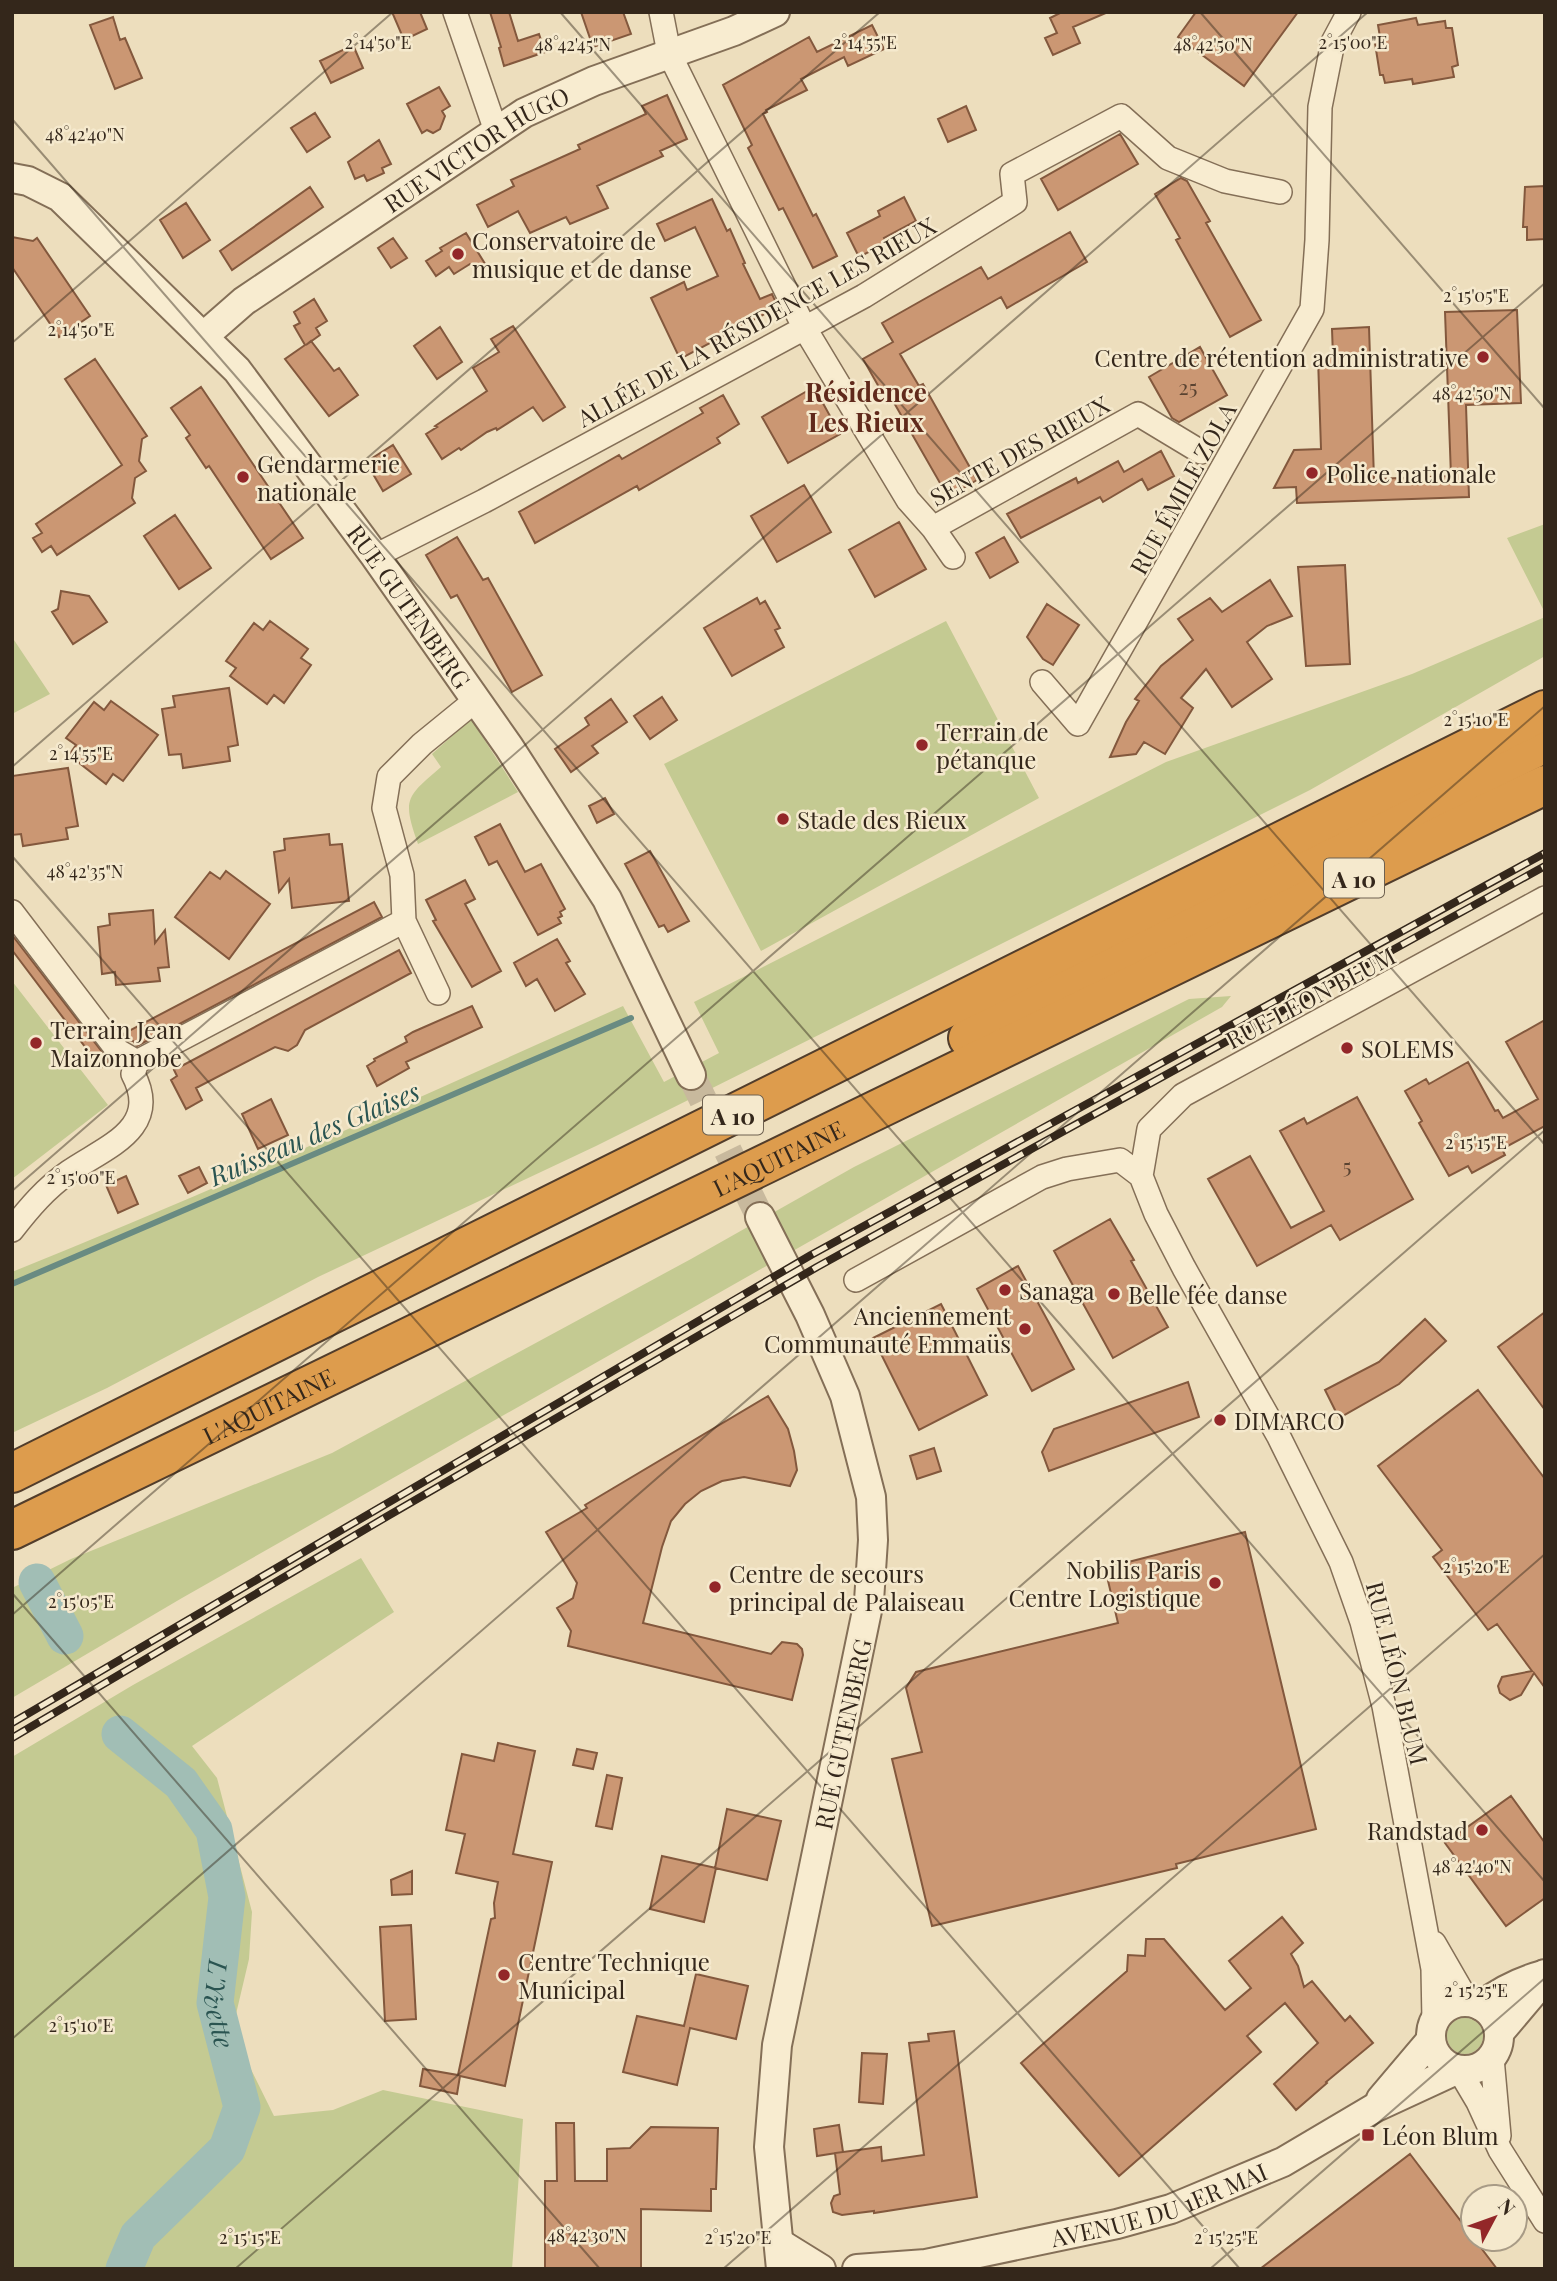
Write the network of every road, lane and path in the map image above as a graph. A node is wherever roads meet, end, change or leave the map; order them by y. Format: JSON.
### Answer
{"nodes":[{"id":1,"x":455,"y":12,"type":"edge"},
{"id":2,"x":661,"y":12,"type":"edge"},
{"id":3,"x":775,"y":12,"type":"edge"},
{"id":4,"x":1349,"y":12,"type":"edge"},
{"id":5,"x":669,"y":53,"type":"junction"},
{"id":6,"x":496,"y":131,"type":"junction"},
{"id":7,"x":12,"y":178,"type":"edge"},
{"id":8,"x":1280,"y":192,"type":"dead end"},
{"id":9,"x":804,"y":327,"type":"junction"},
{"id":10,"x":204,"y":336,"type":"junction"},
{"id":11,"x":1201,"y":452,"type":"dead end"},
{"id":12,"x":933,"y":528,"type":"junction"},
{"id":13,"x":375,"y":556,"type":"junction"},
{"id":14,"x":953,"y":556,"type":"dead end"},
{"id":15,"x":1042,"y":682,"type":"dead end"},
{"id":16,"x":476,"y":700,"type":"junction"},
{"id":17,"x":1545,"y":710,"type":"edge"},
{"id":18,"x":1545,"y":743,"type":"edge"},
{"id":19,"x":1545,"y":785,"type":"edge"},
{"id":20,"x":1545,"y":898,"type":"edge"},
{"id":21,"x":12,"y":912,"type":"edge"},
{"id":22,"x":404,"y":921,"type":"junction"},
{"id":23,"x":438,"y":993,"type":"dead end"},
{"id":24,"x":137,"y":1062,"type":"junction"},
{"id":25,"x":691,"y":1075,"type":"tunnel mouth"},
{"id":26,"x":1141,"y":1175,"type":"junction"},
{"id":27,"x":685,"y":1202,"type":"junction"},
{"id":28,"x":760,"y":1217,"type":"tunnel mouth"},
{"id":29,"x":12,"y":1230,"type":"edge"},
{"id":30,"x":856,"y":1280,"type":"dead end"},
{"id":31,"x":12,"y":1473,"type":"edge"},
{"id":32,"x":12,"y":1530,"type":"edge"},
{"id":33,"x":1425,"y":1928,"type":"junction"},
{"id":34,"x":1544,"y":1975,"type":"edge"},
{"id":35,"x":1474,"y":2004,"type":"junction"},
{"id":36,"x":1433,"y":2031,"type":"junction"},
{"id":37,"x":1495,"y":2045,"type":"junction"},
{"id":38,"x":1457,"y":2070,"type":"junction"},
{"id":39,"x":1376,"y":2107,"type":"junction"},
{"id":40,"x":1500,"y":2150,"type":"junction"},
{"id":41,"x":1545,"y":2221,"type":"edge"},
{"id":42,"x":780,"y":2256,"type":"edge"},
{"id":43,"x":922,"y":2266,"type":"edge"},
{"id":44,"x":821,"y":2269,"type":"edge"},
{"id":45,"x":857,"y":2269,"type":"edge"}],
"edges":[{"from":1,"to":6,"type":"street"},
{"from":2,"to":5,"type":"street","name":"SENTE DES RIEUX"},
{"from":3,"to":5,"type":"street","name":"RUE VICTOR HUGO"},
{"from":4,"to":15,"type":"street","name":"RUE ÉMILE ZOLA"},
{"from":5,"to":6,"type":"street","name":"RUE VICTOR HUGO"},
{"from":5,"to":9,"type":"street","name":"SENTE DES RIEUX"},
{"from":6,"to":10,"type":"street","name":"RUE VICTOR HUGO"},
{"from":7,"to":10,"type":"street","name":"RUE GUTENBERG"},
{"from":8,"to":9,"type":"street","name":"ALLÉE DE LA RÉSIDENCE LES RIEUX"},
{"from":9,"to":12,"type":"street","name":"SENTE DES RIEUX"},
{"from":9,"to":13,"type":"street","name":"ALLÉE DE LA RÉSIDENCE LES RIEUX"},
{"from":10,"to":13,"type":"street","name":"RUE GUTENBERG"},
{"from":11,"to":12,"type":"street","name":"SENTE DES RIEUX"},
{"from":12,"to":14,"type":"street"},
{"from":13,"to":16,"type":"street","name":"RUE GUTENBERG"},
{"from":16,"to":22,"type":"street"},
{"from":16,"to":25,"type":"street","name":"RUE GUTENBERG"},
{"from":17,"to":31,"type":"highway","number":"A 10"},
{"from":18,"to":27,"type":"highway"},
{"from":19,"to":27,"type":"highway","name":"L'AQUITAINE","number":"A 10"},
{"from":20,"to":26,"type":"street","name":"RUE LÉON BLUM"},
{"from":21,"to":24,"type":"street"},
{"from":22,"to":23,"type":"street"},
{"from":22,"to":24,"type":"street"},
{"from":24,"to":29,"type":"street"},
{"from":26,"to":30,"type":"street"},
{"from":26,"to":33,"type":"street","name":"RUE LÉON BLUM"},
{"from":27,"to":32,"type":"highway","name":"L'AQUITAINE","number":"A 10"},
{"from":28,"to":42,"type":"street","name":"RUE GUTENBERG"},
{"from":33,"to":35,"type":"street"},
{"from":33,"to":36,"type":"street","name":"RUE LÉON BLUM"},
{"from":34,"to":35,"type":"street","name":"AVENUE DU 1ER MAI"},
{"from":34,"to":37,"type":"street","name":"AVENUE DU 1ER MAI"},
{"from":35,"to":36,"type":"street","name":"AVENUE DU 1ER MAI"},
{"from":35,"to":37,"type":"street"},
{"from":36,"to":38,"type":"street"},
{"from":36,"to":39,"type":"street","name":"AVENUE DU 1ER MAI"},
{"from":37,"to":38,"type":"street","name":"AVENUE DU 1ER MAI"},
{"from":37,"to":40,"type":"street"},
{"from":38,"to":39,"type":"street","name":"AVENUE DU 1ER MAI"},
{"from":38,"to":40,"type":"street"},
{"from":39,"to":43,"type":"street","name":"AVENUE DU 1ER MAI"},
{"from":40,"to":41,"type":"street"},
{"from":42,"to":44,"type":"street"},
{"from":43,"to":45,"type":"street","name":"AVENUE DU 1ER MAI"}]}
